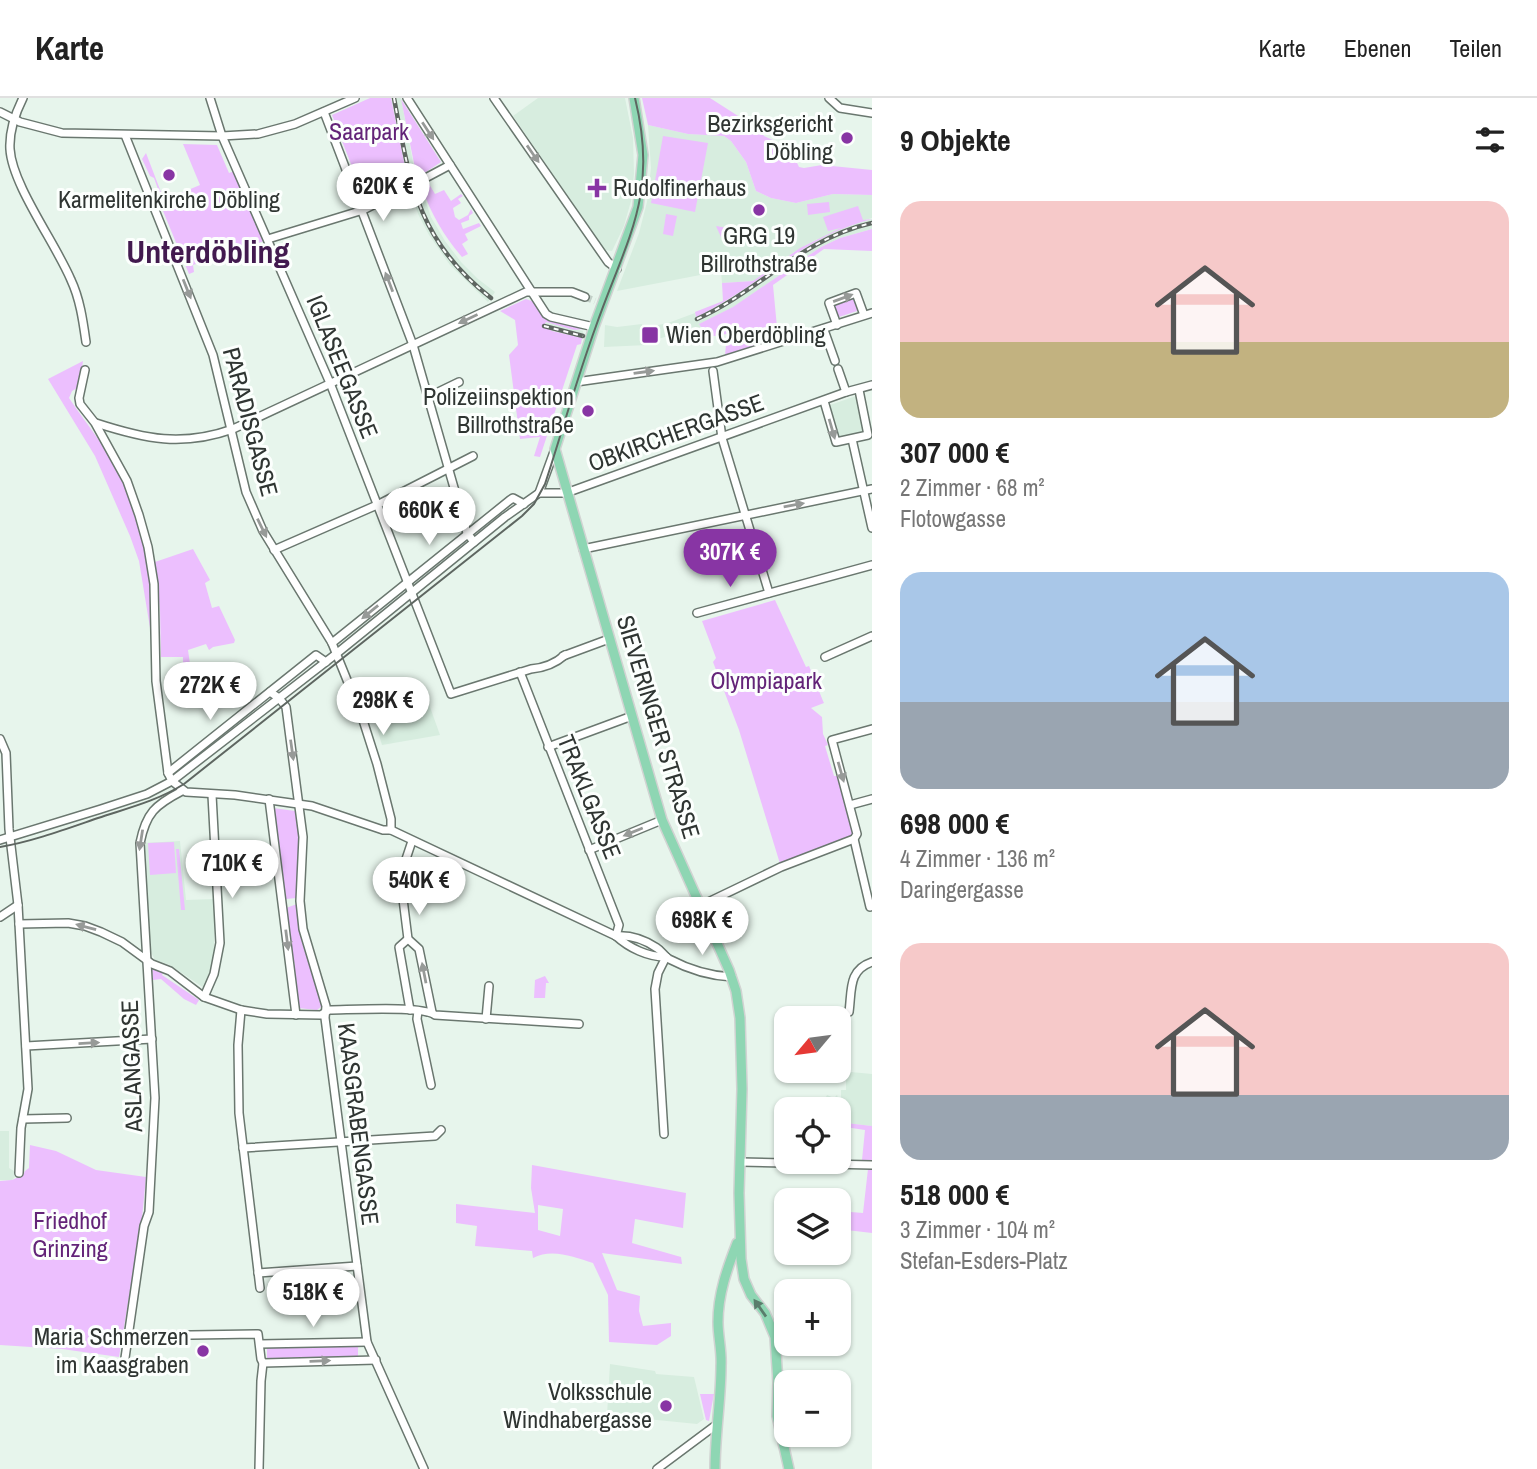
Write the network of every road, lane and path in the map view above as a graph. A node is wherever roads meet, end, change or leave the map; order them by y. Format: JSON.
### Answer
{"nodes":[{"id":1,"x":23,"y":98,"type":"edge"},
{"id":2,"x":210,"y":98,"type":"edge"},
{"id":3,"x":355,"y":98,"type":"edge"},
{"id":4,"x":407,"y":98,"type":"edge"},
{"id":5,"x":494,"y":98,"type":"edge"},
{"id":6,"x":634,"y":98,"type":"edge"},
{"id":7,"x":830,"y":98,"type":"edge"},
{"id":8,"x":0,"y":112,"type":"edge"},
{"id":9,"x":324,"y":112,"type":"junction"},
{"id":10,"x":872,"y":113,"type":"edge"},
{"id":11,"x":14,"y":118,"type":"junction"},
{"id":12,"x":125,"y":135,"type":"junction"},
{"id":13,"x":222,"y":136,"type":"junction"},
{"id":14,"x":450,"y":165,"type":"junction"},
{"id":15,"x":363,"y":210,"type":"junction"},
{"id":16,"x":268,"y":239,"type":"junction"},
{"id":17,"x":617,"y":269,"type":"junction"},
{"id":18,"x":531,"y":291,"type":"junction"},
{"id":19,"x":585,"y":297,"type":"tunnel mouth"},
{"id":20,"x":868,"y":314,"type":"edge"},
{"id":21,"x":837,"y":325,"type":"junction"},
{"id":22,"x":594,"y":327,"type":"junction"},
{"id":23,"x":824,"y":330,"type":"junction"},
{"id":24,"x":86,"y":342,"type":"dead end"},
{"id":25,"x":413,"y":345,"type":"junction"},
{"id":26,"x":85,"y":370,"type":"dead end"},
{"id":27,"x":713,"y":371,"type":"dead end"},
{"id":28,"x":459,"y":382,"type":"dead end"},
{"id":29,"x":576,"y":382,"type":"junction"},
{"id":30,"x":330,"y":383,"type":"junction"},
{"id":31,"x":872,"y":385,"type":"edge"},
{"id":32,"x":859,"y":390,"type":"junction"},
{"id":33,"x":846,"y":392,"type":"junction"},
{"id":34,"x":428,"y":397,"type":"junction"},
{"id":35,"x":824,"y":401,"type":"junction"},
{"id":36,"x":95,"y":423,"type":"junction"},
{"id":37,"x":233,"y":429,"type":"junction"},
{"id":38,"x":722,"y":438,"type":"junction"},
{"id":39,"x":852,"y":439,"type":"junction"},
{"id":40,"x":555,"y":449,"type":"junction"},
{"id":41,"x":473,"y":456,"type":"dead end"},
{"id":42,"x":449,"y":469,"type":"junction"},
{"id":43,"x":872,"y":489,"type":"edge"},
{"id":44,"x":539,"y":493,"type":"junction"},
{"id":45,"x":566,"y":493,"type":"junction"},
{"id":46,"x":864,"y":493,"type":"junction"},
{"id":47,"x":524,"y":504,"type":"junction"},
{"id":48,"x":377,"y":505,"type":"junction"},
{"id":49,"x":744,"y":514,"type":"junction"},
{"id":50,"x":872,"y":528,"type":"edge"},
{"id":51,"x":467,"y":533,"type":"junction"},
{"id":52,"x":474,"y":542,"type":"junction"},
{"id":53,"x":274,"y":550,"type":"junction"},
{"id":54,"x":583,"y":550,"type":"junction"},
{"id":55,"x":872,"y":565,"type":"edge"},
{"id":56,"x":407,"y":582,"type":"junction"},
{"id":57,"x":411,"y":593,"type":"junction"},
{"id":58,"x":769,"y":593,"type":"junction"},
{"id":59,"x":697,"y":612,"type":"dead end"},
{"id":60,"x":872,"y":636,"type":"edge"},
{"id":61,"x":609,"y":639,"type":"junction"},
{"id":62,"x":332,"y":643,"type":"junction"},
{"id":63,"x":336,"y":654,"type":"junction"},
{"id":64,"x":825,"y":657,"type":"dead end"},
{"id":65,"x":326,"y":662,"type":"junction"},
{"id":66,"x":520,"y":672,"type":"junction"},
{"id":67,"x":270,"y":692,"type":"junction"},
{"id":68,"x":279,"y":698,"type":"junction"},
{"id":69,"x":632,"y":716,"type":"junction"},
{"id":70,"x":872,"y":729,"type":"edge"},
{"id":71,"x":0,"y":739,"type":"edge"},
{"id":72,"x":548,"y":747,"type":"junction"},
{"id":73,"x":168,"y":773,"type":"junction"},
{"id":74,"x":172,"y":781,"type":"junction"},
{"id":75,"x":182,"y":790,"type":"junction"},
{"id":76,"x":212,"y":795,"type":"junction"},
{"id":77,"x":269,"y":799,"type":"junction"},
{"id":78,"x":872,"y":799,"type":"edge"},
{"id":79,"x":300,"y":805,"type":"junction"},
{"id":80,"x":850,"y":805,"type":"junction"},
{"id":81,"x":662,"y":820,"type":"junction"},
{"id":82,"x":391,"y":830,"type":"junction"},
{"id":83,"x":11,"y":837,"type":"junction"},
{"id":84,"x":854,"y":839,"type":"junction"},
{"id":85,"x":0,"y":840,"type":"edge"},
{"id":86,"x":412,"y":841,"type":"junction"},
{"id":87,"x":589,"y":850,"type":"junction"},
{"id":88,"x":300,"y":901,"type":"junction"},
{"id":89,"x":283,"y":902,"type":"junction"},
{"id":90,"x":19,"y":905,"type":"junction"},
{"id":91,"x":700,"y":906,"type":"junction"},
{"id":92,"x":870,"y":907,"type":"dead end"},
{"id":93,"x":0,"y":917,"type":"edge"},
{"id":94,"x":19,"y":924,"type":"junction"},
{"id":95,"x":616,"y":936,"type":"junction"},
{"id":96,"x":408,"y":939,"type":"junction"},
{"id":97,"x":666,"y":957,"type":"junction"},
{"id":98,"x":146,"y":959,"type":"junction"},
{"id":99,"x":872,"y":962,"type":"edge"},
{"id":100,"x":732,"y":977,"type":"junction"},
{"id":101,"x":489,"y":986,"type":"dead end"},
{"id":102,"x":204,"y":997,"type":"junction"},
{"id":103,"x":850,"y":1006,"type":"edge"},
{"id":104,"x":241,"y":1010,"type":"junction"},
{"id":105,"x":414,"y":1010,"type":"junction"},
{"id":106,"x":325,"y":1012,"type":"junction"},
{"id":107,"x":432,"y":1012,"type":"junction"},
{"id":108,"x":296,"y":1015,"type":"junction"},
{"id":109,"x":486,"y":1019,"type":"junction"},
{"id":110,"x":579,"y":1024,"type":"dead end"},
{"id":111,"x":152,"y":1039,"type":"junction"},
{"id":112,"x":26,"y":1046,"type":"junction"},
{"id":113,"x":431,"y":1085,"type":"dead end"},
{"id":114,"x":67,"y":1118,"type":"dead end"},
{"id":115,"x":23,"y":1119,"type":"junction"},
{"id":116,"x":441,"y":1130,"type":"dead end"},
{"id":117,"x":664,"y":1134,"type":"dead end"},
{"id":118,"x":341,"y":1143,"type":"junction"},
{"id":119,"x":243,"y":1148,"type":"junction"},
{"id":120,"x":741,"y":1162,"type":"junction"},
{"id":121,"x":872,"y":1165,"type":"edge"},
{"id":122,"x":19,"y":1173,"type":"dead end"},
{"id":123,"x":736,"y":1259,"type":"junction"},
{"id":124,"x":357,"y":1266,"type":"junction"},
{"id":125,"x":258,"y":1273,"type":"junction"},
{"id":126,"x":260,"y":1288,"type":"dead end"},
{"id":127,"x":127,"y":1336,"type":"junction"},
{"id":128,"x":367,"y":1342,"type":"junction"},
{"id":129,"x":260,"y":1344,"type":"junction"},
{"id":130,"x":125,"y":1358,"type":"dead end"},
{"id":131,"x":376,"y":1360,"type":"junction"},
{"id":132,"x":263,"y":1363,"type":"junction"},
{"id":133,"x":716,"y":1425,"type":"junction"},
{"id":134,"x":259,"y":1469,"type":"edge"},
{"id":135,"x":424,"y":1469,"type":"edge"},
{"id":136,"x":657,"y":1469,"type":"edge"},
{"id":137,"x":715,"y":1469,"type":"edge"},
{"id":138,"x":789,"y":1469,"type":"edge"}],
"edges":[{"from":1,"to":11,"type":"street"},
{"from":2,"to":13,"type":"street","name":"IGLASEEGASSE"},
{"from":3,"to":9,"type":"street"},
{"from":4,"to":14,"type":"street","one_way":true},
{"from":5,"to":17,"type":"street","one_way":true},
{"from":6,"to":17,"type":"main road"},
{"from":7,"to":10,"type":"street"},
{"from":8,"to":11,"type":"street"},
{"from":9,"to":13,"type":"street"},
{"from":9,"to":15,"type":"street"},
{"from":11,"to":12,"type":"street"},
{"from":11,"to":24,"type":"street"},
{"from":12,"to":13,"type":"street"},
{"from":12,"to":37,"type":"street","name":"PARADISGASSE","one_way":true},
{"from":13,"to":16,"type":"street","name":"IGLASEEGASSE"},
{"from":14,"to":15,"type":"street","bridge":true},
{"from":14,"to":18,"type":"street"},
{"from":15,"to":16,"type":"street"},
{"from":25,"to":15,"type":"street","one_way":true},
{"from":16,"to":30,"type":"street","name":"IGLASEEGASSE"},
{"from":17,"to":22,"type":"main road"},
{"from":18,"to":19,"type":"street"},
{"from":18,"to":22,"type":"street"},
{"from":18,"to":25,"type":"street","one_way":true},
{"from":20,"to":21,"type":"street"},
{"from":21,"to":20,"type":"street","one_way":true},
{"from":21,"to":23,"type":"street"},
{"from":22,"to":29,"type":"main road"},
{"from":29,"to":23,"type":"street","one_way":true},
{"from":23,"to":33,"type":"street"},
{"from":25,"to":30,"type":"street"},
{"from":25,"to":34,"type":"street"},
{"from":26,"to":36,"type":"street"},
{"from":27,"to":38,"type":"street"},
{"from":28,"to":34,"type":"street"},
{"from":29,"to":40,"type":"main road"},
{"from":30,"to":37,"type":"street"},
{"from":30,"to":48,"type":"street","name":"IGLASEEGASSE"},
{"from":31,"to":32,"type":"street"},
{"from":32,"to":33,"type":"street","name":"OBKIRCHERGASSE"},
{"from":32,"to":39,"type":"street"},
{"from":33,"to":35,"type":"street","name":"OBKIRCHERGASSE"},
{"from":34,"to":42,"type":"street"},
{"from":35,"to":38,"type":"street","name":"OBKIRCHERGASSE"},
{"from":35,"to":39,"type":"street","one_way":true},
{"from":36,"to":37,"type":"street"},
{"from":36,"to":73,"type":"street"},
{"from":37,"to":53,"type":"street","name":"PARADISGASSE","one_way":true},
{"from":38,"to":45,"type":"street","name":"OBKIRCHERGASSE"},
{"from":38,"to":49,"type":"street"},
{"from":39,"to":46,"type":"street"},
{"from":40,"to":44,"type":"street"},
{"from":40,"to":45,"type":"main road","name":"SIEVERINGER STRASSE"},
{"from":41,"to":42,"type":"street"},
{"from":42,"to":48,"type":"street"},
{"from":42,"to":51,"type":"street"},
{"from":43,"to":46,"type":"street"},
{"from":44,"to":45,"type":"street","name":"OBKIRCHERGASSE"},
{"from":44,"to":47,"type":"street"},
{"from":45,"to":54,"type":"main road","name":"SIEVERINGER STRASSE"},
{"from":49,"to":46,"type":"street","one_way":true},
{"from":46,"to":50,"type":"street"},
{"from":47,"to":51,"type":"street"},
{"from":47,"to":52,"type":"street"},
{"from":48,"to":53,"type":"street"},
{"from":48,"to":56,"type":"street","name":"IGLASEEGASSE"},
{"from":49,"to":54,"type":"street"},
{"from":49,"to":58,"type":"street"},
{"from":51,"to":52,"type":"street"},
{"from":51,"to":56,"type":"street"},
{"from":52,"to":57,"type":"street"},
{"from":53,"to":62,"type":"street","name":"PARADISGASSE"},
{"from":54,"to":61,"type":"main road","name":"SIEVERINGER STRASSE"},
{"from":55,"to":58,"type":"street"},
{"from":56,"to":57,"type":"street","name":"IGLASEEGASSE"},
{"from":56,"to":62,"type":"street","one_way":true},
{"from":57,"to":63,"type":"street"},
{"from":57,"to":66,"type":"street","name":"IGLASEEGASSE"},
{"from":58,"to":59,"type":"street"},
{"from":60,"to":64,"type":"street"},
{"from":61,"to":66,"type":"street"},
{"from":61,"to":69,"type":"main road","name":"SIEVERINGER STRASSE"},
{"from":62,"to":63,"type":"street","name":"PARADISGASSE"},
{"from":63,"to":65,"type":"street"},
{"from":63,"to":82,"type":"street","name":"PARADISGASSE"},
{"from":65,"to":67,"type":"street"},
{"from":65,"to":68,"type":"street"},
{"from":66,"to":72,"type":"street","name":"TRAKLGASSE"},
{"from":67,"to":68,"type":"street"},
{"from":67,"to":73,"type":"street"},
{"from":68,"to":74,"type":"street"},
{"from":68,"to":79,"type":"street","name":"KAASGRABENGASSE","one_way":true},
{"from":69,"to":72,"type":"street"},
{"from":69,"to":81,"type":"main road","name":"SIEVERINGER STRASSE"},
{"from":70,"to":80,"type":"street","one_way":true},
{"from":71,"to":83,"type":"street"},
{"from":72,"to":87,"type":"street","name":"TRAKLGASSE"},
{"from":73,"to":74,"type":"street"},
{"from":74,"to":75,"type":"street"},
{"from":74,"to":83,"type":"street"},
{"from":75,"to":76,"type":"street"},
{"from":75,"to":98,"type":"street","name":"ASLANGASSE","one_way":true},
{"from":76,"to":77,"type":"street"},
{"from":76,"to":102,"type":"street"},
{"from":77,"to":79,"type":"street"},
{"from":77,"to":89,"type":"street","name":"KAASGRABENGASSE"},
{"from":78,"to":80,"type":"street"},
{"from":79,"to":82,"type":"street"},
{"from":79,"to":88,"type":"street","name":"KAASGRABENGASSE"},
{"from":80,"to":84,"type":"street"},
{"from":81,"to":87,"type":"street","one_way":true},
{"from":81,"to":91,"type":"main road","name":"SIEVERINGER STRASSE"},
{"from":82,"to":86,"type":"street"},
{"from":83,"to":85,"type":"street"},
{"from":83,"to":90,"type":"street"},
{"from":84,"to":91,"type":"street"},
{"from":84,"to":92,"type":"street"},
{"from":86,"to":95,"type":"street"},
{"from":86,"to":96,"type":"street"},
{"from":87,"to":95,"type":"street","name":"TRAKLGASSE"},
{"from":88,"to":89,"type":"street"},
{"from":88,"to":106,"type":"street","name":"KAASGRABENGASSE"},
{"from":89,"to":108,"type":"street","name":"KAASGRABENGASSE","one_way":true},
{"from":90,"to":93,"type":"street"},
{"from":90,"to":94,"type":"street"},
{"from":91,"to":100,"type":"main road","name":"SIEVERINGER STRASSE"},
{"from":98,"to":94,"type":"street","one_way":true},
{"from":94,"to":112,"type":"street"},
{"from":95,"to":97,"type":"street"},
{"from":96,"to":105,"type":"street"},
{"from":107,"to":96,"type":"street","one_way":true},
{"from":97,"to":100,"type":"street"},
{"from":97,"to":117,"type":"street"},
{"from":98,"to":102,"type":"street"},
{"from":98,"to":111,"type":"street","name":"ASLANGASSE"},
{"from":99,"to":103,"type":"street"},
{"from":100,"to":120,"type":"main road","name":"SIEVERINGER STRASSE"},
{"from":101,"to":109,"type":"street"},
{"from":102,"to":104,"type":"street"},
{"from":104,"to":108,"type":"street"},
{"from":104,"to":119,"type":"street"},
{"from":105,"to":106,"type":"street"},
{"from":105,"to":107,"type":"street"},
{"from":105,"to":113,"type":"street"},
{"from":106,"to":108,"type":"street"},
{"from":106,"to":118,"type":"street","name":"KAASGRABENGASSE"},
{"from":107,"to":109,"type":"street"},
{"from":109,"to":110,"type":"street"},
{"from":112,"to":111,"type":"street","one_way":true},
{"from":111,"to":127,"type":"street","name":"ASLANGASSE"},
{"from":112,"to":115,"type":"street"},
{"from":114,"to":115,"type":"street"},
{"from":115,"to":122,"type":"street"},
{"from":116,"to":118,"type":"street"},
{"from":118,"to":119,"type":"street"},
{"from":118,"to":124,"type":"street","name":"KAASGRABENGASSE"},
{"from":119,"to":125,"type":"street"},
{"from":120,"to":121,"type":"street"},
{"from":120,"to":123,"type":"main road","name":"SIEVERINGER STRASSE"},
{"from":123,"to":133,"type":"main road","name":"SIEVERINGER STRASSE"},
{"from":138,"to":123,"type":"main road","one_way":true},
{"from":124,"to":125,"type":"street"},
{"from":124,"to":128,"type":"street","name":"KAASGRABENGASSE"},
{"from":125,"to":126,"type":"street"},
{"from":127,"to":129,"type":"street"},
{"from":127,"to":130,"type":"street","name":"ASLANGASSE"},
{"from":128,"to":129,"type":"street"},
{"from":128,"to":131,"type":"street","name":"KAASGRABENGASSE"},
{"from":129,"to":132,"type":"street"},
{"from":132,"to":131,"type":"street","one_way":true},
{"from":131,"to":135,"type":"street","name":"KAASGRABENGASSE"},
{"from":132,"to":134,"type":"street"},
{"from":133,"to":136,"type":"street"},
{"from":133,"to":137,"type":"main road","name":"SIEVERINGER STRASSE"}]}
